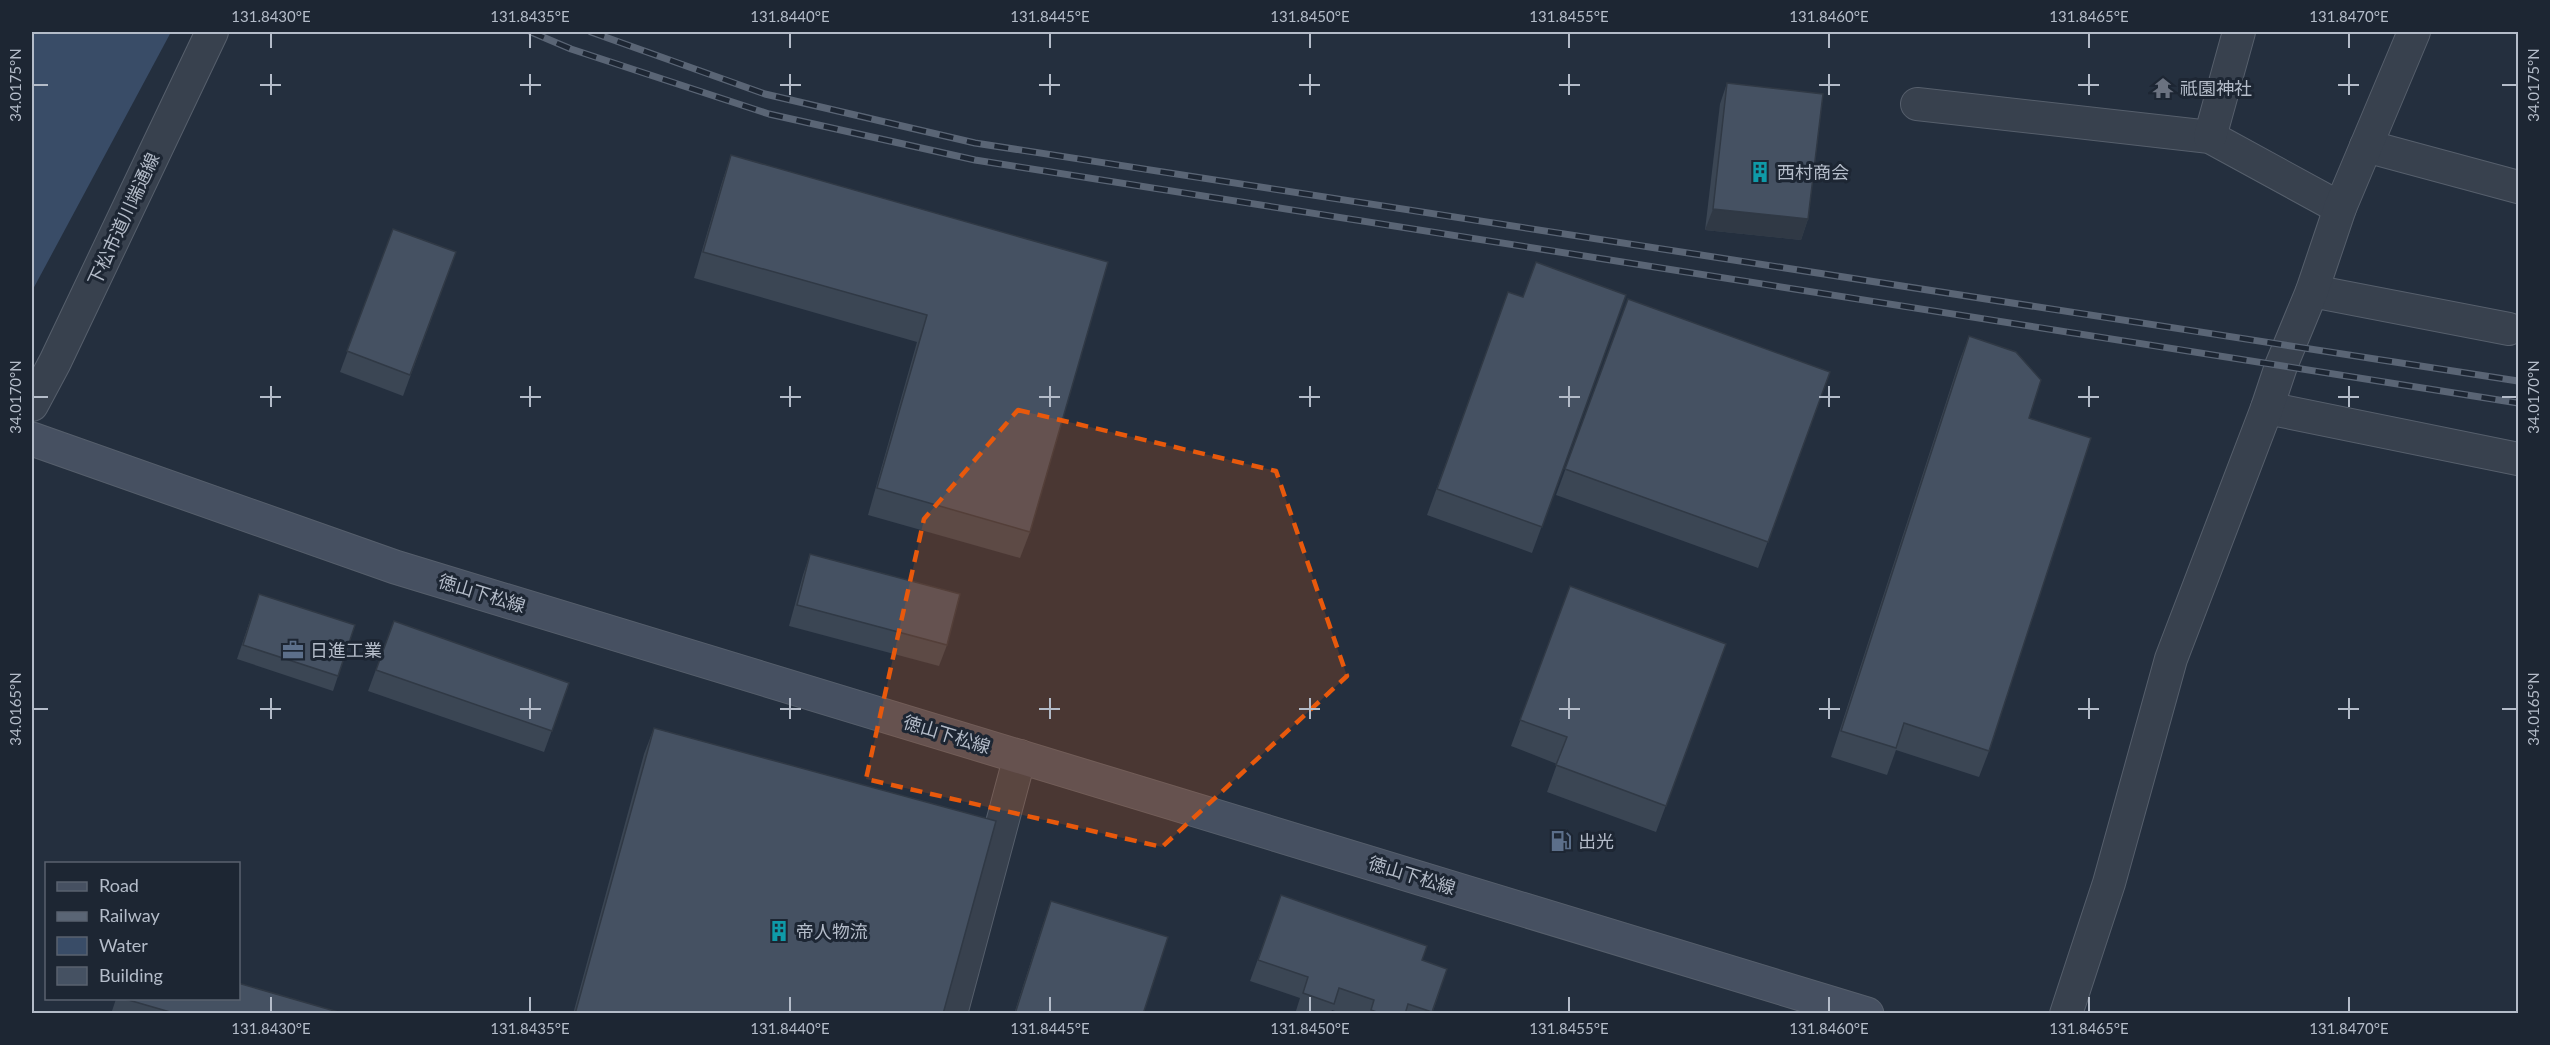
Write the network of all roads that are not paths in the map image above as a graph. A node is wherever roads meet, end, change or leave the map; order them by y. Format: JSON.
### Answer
{"nodes":[{"id":1,"x":212,"y":32,"type":"edge"},
{"id":2,"x":2239,"y":32,"type":"edge"},
{"id":3,"x":2414,"y":32,"type":"edge"},
{"id":4,"x":1917,"y":104,"type":"dead end"},
{"id":5,"x":2210,"y":137,"type":"junction"},
{"id":6,"x":2366,"y":146,"type":"junction"},
{"id":7,"x":2518,"y":188,"type":"edge"},
{"id":8,"x":2340,"y":208,"type":"junction"},
{"id":9,"x":2312,"y":291,"type":"junction"},
{"id":10,"x":2509,"y":329,"type":"dead end"},
{"id":11,"x":32,"y":405,"type":"edge"},
{"id":12,"x":2267,"y":408,"type":"junction"},
{"id":13,"x":32,"y":439,"type":"edge"},
{"id":14,"x":2518,"y":459,"type":"edge"},
{"id":15,"x":1020,"y":756,"type":"junction"},
{"id":16,"x":951,"y":1014,"type":"edge"},
{"id":17,"x":1867,"y":1014,"type":"edge"},
{"id":18,"x":2066,"y":1014,"type":"edge"}],
"edges":[{"from":1,"to":11,"type":"street","name":"下松市道川端通線"},
{"from":2,"to":5,"type":"street"},
{"from":3,"to":6,"type":"street"},
{"from":4,"to":5,"type":"street"},
{"from":5,"to":8,"type":"street"},
{"from":6,"to":7,"type":"street"},
{"from":6,"to":8,"type":"street"},
{"from":8,"to":9,"type":"street"},
{"from":9,"to":10,"type":"street"},
{"from":9,"to":12,"type":"street"},
{"from":12,"to":14,"type":"street"},
{"from":12,"to":18,"type":"street"},
{"from":13,"to":15,"type":"main road","name":"徳山下松線"},
{"from":15,"to":16,"type":"street"},
{"from":15,"to":17,"type":"main road","name":"徳山下松線"}]}
